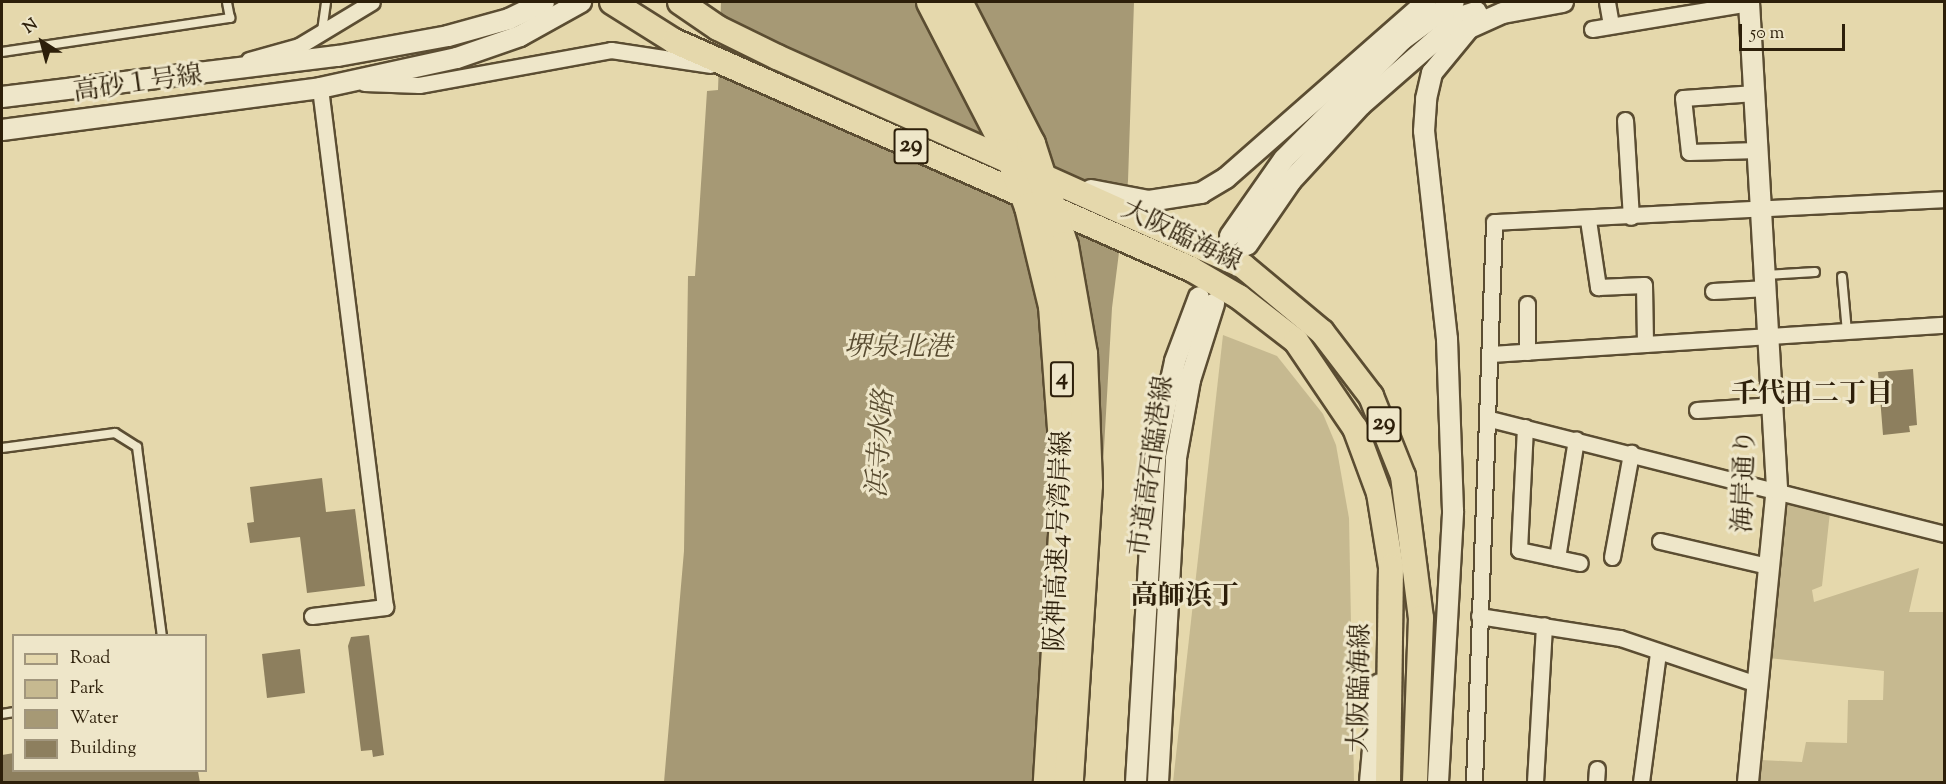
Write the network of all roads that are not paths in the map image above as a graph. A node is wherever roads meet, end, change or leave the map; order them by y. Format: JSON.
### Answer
{"nodes":[{"id":1,"x":227,"y":2,"type":"edge"},
{"id":2,"x":326,"y":2,"type":"edge"},
{"id":3,"x":372,"y":2,"type":"edge"},
{"id":4,"x":544,"y":2,"type":"edge"},
{"id":5,"x":581,"y":2,"type":"edge"},
{"id":6,"x":612,"y":2,"type":"edge"},
{"id":7,"x":680,"y":2,"type":"edge"},
{"id":8,"x":931,"y":2,"type":"edge"},
{"id":9,"x":958,"y":2,"type":"edge"},
{"id":10,"x":1426,"y":2,"type":"edge"},
{"id":11,"x":1516,"y":2,"type":"edge"},
{"id":12,"x":1563,"y":2,"type":"edge"},
{"id":13,"x":1607,"y":2,"type":"edge"},
{"id":14,"x":1749,"y":2,"type":"edge"},
{"id":15,"x":1460,"y":6,"type":"edge"},
{"id":16,"x":1611,"y":25,"type":"junction"},
{"id":17,"x":1592,"y":29,"type":"dead end"},
{"id":18,"x":321,"y":35,"type":"junction"},
{"id":19,"x":2,"y":52,"type":"edge"},
{"id":20,"x":715,"y":63,"type":"junction"},
{"id":21,"x":200,"y":74,"type":"junction"},
{"id":22,"x":340,"y":82,"type":"junction"},
{"id":23,"x":320,"y":88,"type":"junction"},
{"id":24,"x":1755,"y":93,"type":"junction"},
{"id":25,"x":2,"y":97,"type":"edge"},
{"id":26,"x":1624,"y":120,"type":"dead end"},
{"id":27,"x":2,"y":130,"type":"edge"},
{"id":28,"x":1758,"y":150,"type":"junction"},
{"id":29,"x":1109,"y":199,"type":"junction"},
{"id":30,"x":1944,"y":199,"type":"edge"},
{"id":31,"x":1761,"y":210,"type":"junction"},
{"id":32,"x":1631,"y":217,"type":"junction"},
{"id":33,"x":1588,"y":220,"type":"junction"},
{"id":34,"x":1239,"y":241,"type":"dead end"},
{"id":35,"x":1815,"y":272,"type":"dead end"},
{"id":36,"x":1842,"y":277,"type":"dead end"},
{"id":37,"x":1767,"y":281,"type":"junction"},
{"id":38,"x":1713,"y":291,"type":"dead end"},
{"id":39,"x":1527,"y":304,"type":"dead end"},
{"id":40,"x":1944,"y":325,"type":"edge"},
{"id":41,"x":1847,"y":332,"type":"junction"},
{"id":42,"x":1770,"y":338,"type":"junction"},
{"id":43,"x":1645,"y":344,"type":"junction"},
{"id":44,"x":1527,"y":352,"type":"junction"},
{"id":45,"x":1491,"y":354,"type":"junction"},
{"id":46,"x":1774,"y":405,"type":"junction"},
{"id":47,"x":1697,"y":410,"type":"dead end"},
{"id":48,"x":1490,"y":418,"type":"junction"},
{"id":49,"x":1525,"y":427,"type":"junction"},
{"id":50,"x":1576,"y":440,"type":"junction"},
{"id":51,"x":2,"y":448,"type":"edge"},
{"id":52,"x":1631,"y":453,"type":"junction"},
{"id":53,"x":1777,"y":488,"type":"junction"},
{"id":54,"x":1944,"y":534,"type":"edge"},
{"id":55,"x":1660,"y":541,"type":"dead end"},
{"id":56,"x":1612,"y":557,"type":"dead end"},
{"id":57,"x":1557,"y":558,"type":"junction"},
{"id":58,"x":1580,"y":563,"type":"dead end"},
{"id":59,"x":1763,"y":565,"type":"dead end"},
{"id":60,"x":1391,"y":567,"type":"junction"},
{"id":61,"x":312,"y":616,"type":"dead end"},
{"id":62,"x":1479,"y":616,"type":"junction"},
{"id":63,"x":1544,"y":624,"type":"junction"},
{"id":64,"x":162,"y":634,"type":"edge"},
{"id":65,"x":1658,"y":652,"type":"junction"},
{"id":66,"x":1757,"y":684,"type":"junction"},
{"id":67,"x":1048,"y":783,"type":"edge"},
{"id":68,"x":1069,"y":783,"type":"edge"},
{"id":69,"x":1136,"y":783,"type":"edge"},
{"id":70,"x":1158,"y":783,"type":"edge"},
{"id":71,"x":1370,"y":783,"type":"edge"},
{"id":72,"x":1388,"y":783,"type":"edge"},
{"id":73,"x":1415,"y":783,"type":"edge"},
{"id":74,"x":1438,"y":783,"type":"edge"},
{"id":75,"x":1474,"y":783,"type":"edge"},
{"id":76,"x":1535,"y":783,"type":"edge"},
{"id":77,"x":1641,"y":783,"type":"edge"},
{"id":78,"x":1748,"y":783,"type":"edge"}],
"edges":[{"from":1,"to":19,"type":"lane"},
{"from":2,"to":18,"type":"lane"},
{"from":3,"to":18,"type":"street"},
{"from":4,"to":21,"type":"street","name":"高砂１号線"},
{"from":5,"to":22,"type":"street","name":"高砂１号線"},
{"from":6,"to":20,"type":"main road","name":"大阪臨海線","number":"29"},
{"from":7,"to":29,"type":"main road","name":"大阪臨海線","number":"29"},
{"from":8,"to":67,"type":"highway","name":"阪神高速4号湾岸線","number":"4"},
{"from":9,"to":68,"type":"highway","name":"阪神高速4号湾岸線","number":"4"},
{"from":10,"to":29,"type":"street"},
{"from":11,"to":15,"type":"street"},
{"from":12,"to":74,"type":"street"},
{"from":13,"to":16,"type":"street"},
{"from":14,"to":16,"type":"street"},
{"from":14,"to":24,"type":"street","name":"海岸通り"},
{"from":15,"to":34,"type":"street"},
{"from":16,"to":17,"type":"street"},
{"from":18,"to":21,"type":"street"},
{"from":20,"to":22,"type":"street"},
{"from":20,"to":60,"type":"main road","name":"大阪臨海線","number":"29"},
{"from":21,"to":25,"type":"street","name":"高砂１号線"},
{"from":22,"to":23,"type":"street","name":"高砂１号線"},
{"from":23,"to":27,"type":"street","name":"高砂１号線"},
{"from":23,"to":61,"type":"street"},
{"from":24,"to":28,"type":"street","name":"海岸通り"},
{"from":24,"to":28,"type":"street"},
{"from":26,"to":32,"type":"street"},
{"from":28,"to":31,"type":"street","name":"海岸通り"},
{"from":29,"to":73,"type":"main road","name":"大阪臨海線","number":"29"},
{"from":30,"to":31,"type":"street"},
{"from":31,"to":32,"type":"street"},
{"from":31,"to":37,"type":"street","name":"海岸通り"},
{"from":32,"to":33,"type":"street"},
{"from":33,"to":43,"type":"street"},
{"from":33,"to":45,"type":"street"},
{"from":35,"to":37,"type":"lane"},
{"from":36,"to":41,"type":"lane"},
{"from":37,"to":38,"type":"street"},
{"from":37,"to":42,"type":"street","name":"海岸通り"},
{"from":39,"to":44,"type":"street"},
{"from":40,"to":41,"type":"street"},
{"from":41,"to":42,"type":"street"},
{"from":42,"to":43,"type":"street"},
{"from":42,"to":46,"type":"street","name":"海岸通り"},
{"from":43,"to":44,"type":"street"},
{"from":44,"to":45,"type":"street"},
{"from":45,"to":48,"type":"street"},
{"from":46,"to":47,"type":"street"},
{"from":46,"to":53,"type":"street","name":"海岸通り"},
{"from":48,"to":49,"type":"street"},
{"from":48,"to":62,"type":"street"},
{"from":49,"to":50,"type":"street"},
{"from":49,"to":57,"type":"street"},
{"from":50,"to":52,"type":"street"},
{"from":50,"to":57,"type":"street"},
{"from":51,"to":64,"type":"lane"},
{"from":52,"to":53,"type":"street"},
{"from":52,"to":56,"type":"street"},
{"from":53,"to":54,"type":"street"},
{"from":53,"to":66,"type":"street","name":"海岸通り"},
{"from":55,"to":59,"type":"street"},
{"from":57,"to":58,"type":"street"},
{"from":60,"to":71,"type":"street"},
{"from":60,"to":72,"type":"main road","name":"大阪臨海線","number":"29"},
{"from":62,"to":63,"type":"street"},
{"from":62,"to":75,"type":"street"},
{"from":63,"to":65,"type":"street"},
{"from":63,"to":76,"type":"street"},
{"from":65,"to":66,"type":"street"},
{"from":65,"to":77,"type":"street"},
{"from":66,"to":78,"type":"street","name":"海岸通り"},
{"from":69,"to":70,"type":"street","name":"市道高石臨港線"}]}
